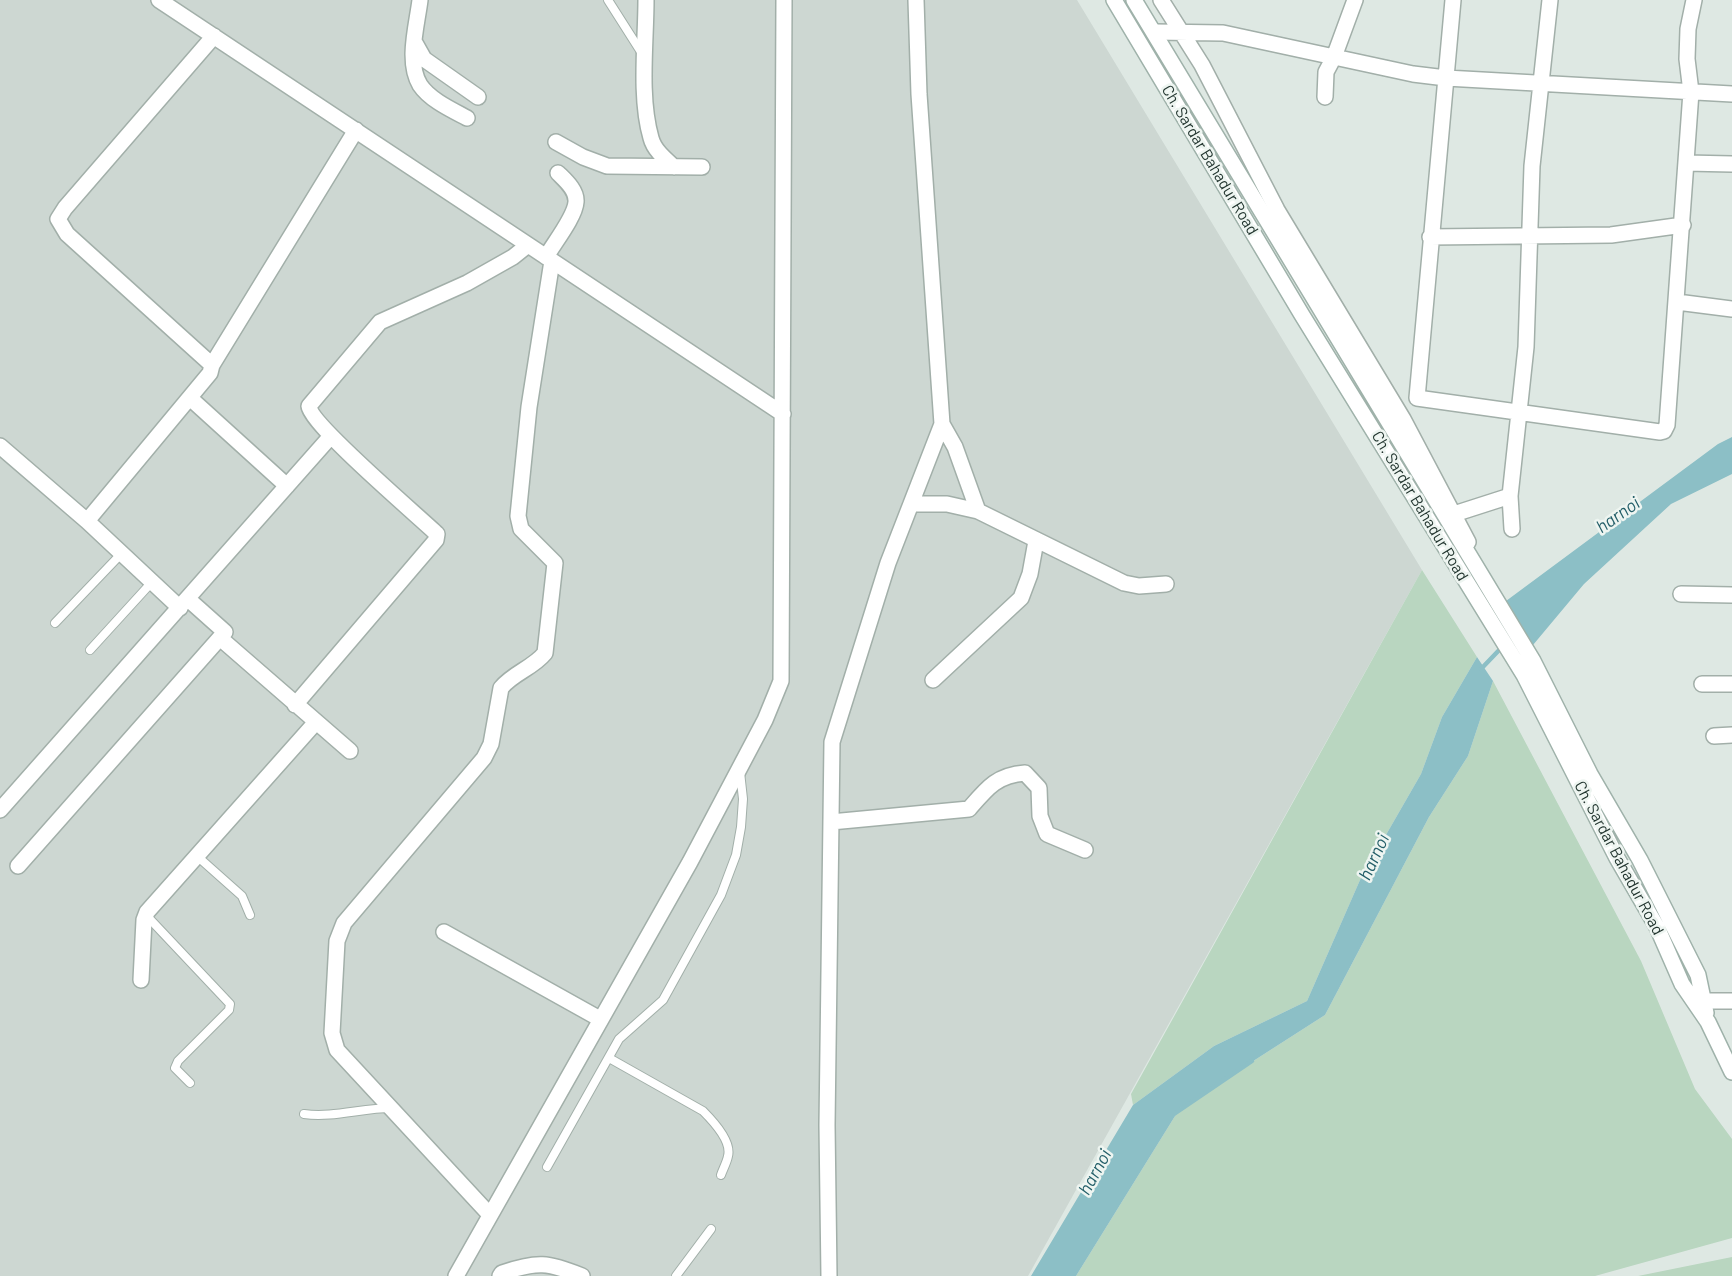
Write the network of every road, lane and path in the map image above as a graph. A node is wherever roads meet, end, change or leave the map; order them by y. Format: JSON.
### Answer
{"nodes":[{"id":1,"x":159,"y":0,"type":"edge"},
{"id":2,"x":420,"y":0,"type":"edge"},
{"id":3,"x":608,"y":0,"type":"edge"},
{"id":4,"x":646,"y":0,"type":"edge"},
{"id":5,"x":784,"y":0,"type":"edge"},
{"id":6,"x":916,"y":0,"type":"edge"},
{"id":7,"x":1114,"y":0,"type":"edge"},
{"id":8,"x":1134,"y":0,"type":"edge"},
{"id":9,"x":1161,"y":0,"type":"edge"},
{"id":10,"x":1356,"y":0,"type":"edge"},
{"id":11,"x":1453,"y":0,"type":"edge"},
{"id":12,"x":1550,"y":0,"type":"edge"},
{"id":13,"x":1694,"y":0,"type":"edge"},
{"id":14,"x":1178,"y":31,"type":"junction"},
{"id":15,"x":1155,"y":32,"type":"junction"},
{"id":16,"x":214,"y":36,"type":"junction"},
{"id":17,"x":414,"y":43,"type":"junction"},
{"id":18,"x":1334,"y":57,"type":"junction"},
{"id":19,"x":646,"y":60,"type":"junction"},
{"id":20,"x":1446,"y":78,"type":"junction"},
{"id":21,"x":1541,"y":82,"type":"junction"},
{"id":22,"x":1691,"y":92,"type":"junction"},
{"id":23,"x":1732,"y":94,"type":"edge"},
{"id":24,"x":478,"y":97,"type":"dead end"},
{"id":25,"x":1325,"y":97,"type":"dead end"},
{"id":26,"x":467,"y":118,"type":"dead end"},
{"id":27,"x":356,"y":130,"type":"junction"},
{"id":28,"x":556,"y":142,"type":"dead end"},
{"id":29,"x":1686,"y":162,"type":"junction"},
{"id":30,"x":1732,"y":164,"type":"edge"},
{"id":31,"x":674,"y":167,"type":"junction"},
{"id":32,"x":702,"y":167,"type":"dead end"},
{"id":33,"x":558,"y":172,"type":"dead end"},
{"id":34,"x":1683,"y":226,"type":"junction"},
{"id":35,"x":1530,"y":236,"type":"junction"},
{"id":36,"x":1430,"y":237,"type":"junction"},
{"id":37,"x":528,"y":245,"type":"junction"},
{"id":38,"x":549,"y":259,"type":"junction"},
{"id":39,"x":1677,"y":302,"type":"junction"},
{"id":40,"x":1732,"y":309,"type":"edge"},
{"id":41,"x":212,"y":365,"type":"junction"},
{"id":42,"x":190,"y":398,"type":"junction"},
{"id":43,"x":1417,"y":398,"type":"junction"},
{"id":44,"x":1519,"y":413,"type":"junction"},
{"id":45,"x":783,"y":414,"type":"junction"},
{"id":46,"x":1403,"y":419,"type":"junction"},
{"id":47,"x":942,"y":424,"type":"junction"},
{"id":48,"x":331,"y":436,"type":"junction"},
{"id":49,"x":0,"y":446,"type":"edge"},
{"id":50,"x":287,"y":486,"type":"junction"},
{"id":51,"x":1510,"y":496,"type":"junction"},
{"id":52,"x":911,"y":504,"type":"junction"},
{"id":53,"x":978,"y":511,"type":"junction"},
{"id":54,"x":1454,"y":514,"type":"junction"},
{"id":55,"x":86,"y":521,"type":"junction"},
{"id":56,"x":1512,"y":529,"type":"dead end"},
{"id":57,"x":1036,"y":541,"type":"junction"},
{"id":58,"x":122,"y":553,"type":"junction"},
{"id":59,"x":152,"y":582,"type":"junction"},
{"id":60,"x":1166,"y":584,"type":"dead end"},
{"id":61,"x":1489,"y":586,"type":"junction"},
{"id":62,"x":1680,"y":594,"type":"dead end"},
{"id":63,"x":1732,"y":595,"type":"edge"},
{"id":64,"x":184,"y":603,"type":"junction"},
{"id":65,"x":55,"y":623,"type":"dead end"},
{"id":66,"x":220,"y":638,"type":"junction"},
{"id":67,"x":90,"y":650,"type":"dead end"},
{"id":68,"x":933,"y":680,"type":"dead end"},
{"id":69,"x":1702,"y":684,"type":"dead end"},
{"id":70,"x":1732,"y":684,"type":"edge"},
{"id":71,"x":295,"y":705,"type":"junction"},
{"id":72,"x":316,"y":722,"type":"junction"},
{"id":73,"x":1732,"y":735,"type":"edge"},
{"id":74,"x":1714,"y":736,"type":"dead end"},
{"id":75,"x":350,"y":751,"type":"dead end"},
{"id":76,"x":739,"y":768,"type":"junction"},
{"id":77,"x":0,"y":810,"type":"edge"},
{"id":78,"x":831,"y":822,"type":"junction"},
{"id":79,"x":1085,"y":850,"type":"dead end"},
{"id":80,"x":197,"y":856,"type":"junction"},
{"id":81,"x":18,"y":866,"type":"dead end"},
{"id":82,"x":250,"y":914,"type":"dead end"},
{"id":83,"x":146,"y":915,"type":"junction"},
{"id":84,"x":444,"y":932,"type":"dead end"},
{"id":85,"x":141,"y":980,"type":"dead end"},
{"id":86,"x":1704,"y":1001,"type":"junction"},
{"id":87,"x":1732,"y":1001,"type":"edge"},
{"id":88,"x":600,"y":1019,"type":"junction"},
{"id":89,"x":1708,"y":1022,"type":"junction"},
{"id":90,"x":609,"y":1058,"type":"junction"},
{"id":91,"x":1732,"y":1072,"type":"edge"},
{"id":92,"x":190,"y":1082,"type":"dead end"},
{"id":93,"x":393,"y":1108,"type":"junction"},
{"id":94,"x":304,"y":1114,"type":"dead end"},
{"id":95,"x":547,"y":1167,"type":"dead end"},
{"id":96,"x":721,"y":1175,"type":"dead end"},
{"id":97,"x":490,"y":1215,"type":"junction"},
{"id":98,"x":711,"y":1229,"type":"dead end"},
{"id":99,"x":456,"y":1276,"type":"edge"},
{"id":100,"x":500,"y":1276,"type":"edge"},
{"id":101,"x":582,"y":1276,"type":"edge"},
{"id":102,"x":676,"y":1276,"type":"edge"},
{"id":103,"x":829,"y":1276,"type":"edge"}],
"edges":[{"from":1,"to":16,"type":"street"},
{"from":2,"to":17,"type":"street"},
{"from":3,"to":19,"type":"lane"},
{"from":4,"to":19,"type":"street"},
{"from":5,"to":45,"type":"street"},
{"from":6,"to":47,"type":"street"},
{"from":7,"to":89,"type":"street","name":"Ch. Sardar Bahadur Road"},
{"from":8,"to":15,"type":"street","name":"Ch. Sardar Bahadur Road"},
{"from":9,"to":14,"type":"street"},
{"from":10,"to":18,"type":"street"},
{"from":11,"to":20,"type":"street"},
{"from":12,"to":21,"type":"street"},
{"from":13,"to":22,"type":"street"},
{"from":14,"to":15,"type":"street"},
{"from":14,"to":18,"type":"street"},
{"from":14,"to":46,"type":"street"},
{"from":15,"to":61,"type":"street","name":"Ch. Sardar Bahadur Road"},
{"from":16,"to":27,"type":"street"},
{"from":16,"to":41,"type":"street"},
{"from":17,"to":24,"type":"street"},
{"from":17,"to":26,"type":"street"},
{"from":18,"to":20,"type":"street"},
{"from":18,"to":25,"type":"street"},
{"from":19,"to":31,"type":"street"},
{"from":20,"to":21,"type":"street"},
{"from":20,"to":36,"type":"street"},
{"from":21,"to":22,"type":"street"},
{"from":21,"to":35,"type":"street"},
{"from":22,"to":23,"type":"street"},
{"from":22,"to":29,"type":"street"},
{"from":27,"to":37,"type":"street"},
{"from":27,"to":41,"type":"street"},
{"from":28,"to":31,"type":"street"},
{"from":29,"to":30,"type":"street"},
{"from":29,"to":34,"type":"street"},
{"from":31,"to":32,"type":"street"},
{"from":33,"to":38,"type":"street"},
{"from":34,"to":35,"type":"street"},
{"from":34,"to":39,"type":"street"},
{"from":35,"to":36,"type":"street"},
{"from":35,"to":44,"type":"street"},
{"from":36,"to":43,"type":"street"},
{"from":37,"to":38,"type":"street"},
{"from":37,"to":48,"type":"street"},
{"from":38,"to":45,"type":"street"},
{"from":38,"to":93,"type":"street"},
{"from":39,"to":40,"type":"street"},
{"from":39,"to":44,"type":"street"},
{"from":41,"to":42,"type":"street"},
{"from":42,"to":50,"type":"street"},
{"from":42,"to":55,"type":"street"},
{"from":43,"to":44,"type":"street"},
{"from":43,"to":46,"type":"street"},
{"from":44,"to":51,"type":"street"},
{"from":45,"to":76,"type":"street"},
{"from":46,"to":54,"type":"street"},
{"from":47,"to":52,"type":"street"},
{"from":47,"to":53,"type":"street"},
{"from":48,"to":50,"type":"street"},
{"from":48,"to":71,"type":"street"},
{"from":49,"to":55,"type":"street"},
{"from":50,"to":64,"type":"street"},
{"from":51,"to":54,"type":"street"},
{"from":51,"to":56,"type":"street"},
{"from":52,"to":53,"type":"street"},
{"from":52,"to":78,"type":"street"},
{"from":53,"to":57,"type":"street"},
{"from":54,"to":61,"type":"street"},
{"from":55,"to":58,"type":"street"},
{"from":57,"to":60,"type":"street"},
{"from":57,"to":68,"type":"street"},
{"from":58,"to":59,"type":"street"},
{"from":58,"to":65,"type":"lane"},
{"from":59,"to":64,"type":"street"},
{"from":59,"to":67,"type":"lane"},
{"from":61,"to":86,"type":"street","name":"Ch. Sardar Bahadur Road"},
{"from":62,"to":63,"type":"street"},
{"from":64,"to":66,"type":"street"},
{"from":64,"to":77,"type":"street"},
{"from":66,"to":71,"type":"street"},
{"from":66,"to":81,"type":"street"},
{"from":69,"to":70,"type":"street"},
{"from":71,"to":72,"type":"street"},
{"from":72,"to":75,"type":"street"},
{"from":72,"to":80,"type":"street"},
{"from":73,"to":74,"type":"street"},
{"from":76,"to":88,"type":"street"},
{"from":76,"to":90,"type":"lane"},
{"from":78,"to":79,"type":"street"},
{"from":78,"to":103,"type":"street"},
{"from":80,"to":82,"type":"lane"},
{"from":80,"to":83,"type":"street"},
{"from":83,"to":85,"type":"street"},
{"from":83,"to":92,"type":"lane"},
{"from":84,"to":88,"type":"street"},
{"from":86,"to":87,"type":"street"},
{"from":86,"to":89,"type":"street","name":"Ch. Sardar Bahadur Road"},
{"from":88,"to":97,"type":"street"},
{"from":89,"to":91,"type":"street","name":"Ch. Sardar Bahadur Road"},
{"from":90,"to":95,"type":"lane"},
{"from":90,"to":96,"type":"lane"},
{"from":93,"to":94,"type":"lane"},
{"from":93,"to":97,"type":"street"},
{"from":97,"to":99,"type":"street"},
{"from":98,"to":102,"type":"lane"},
{"from":100,"to":101,"type":"street"}]}
